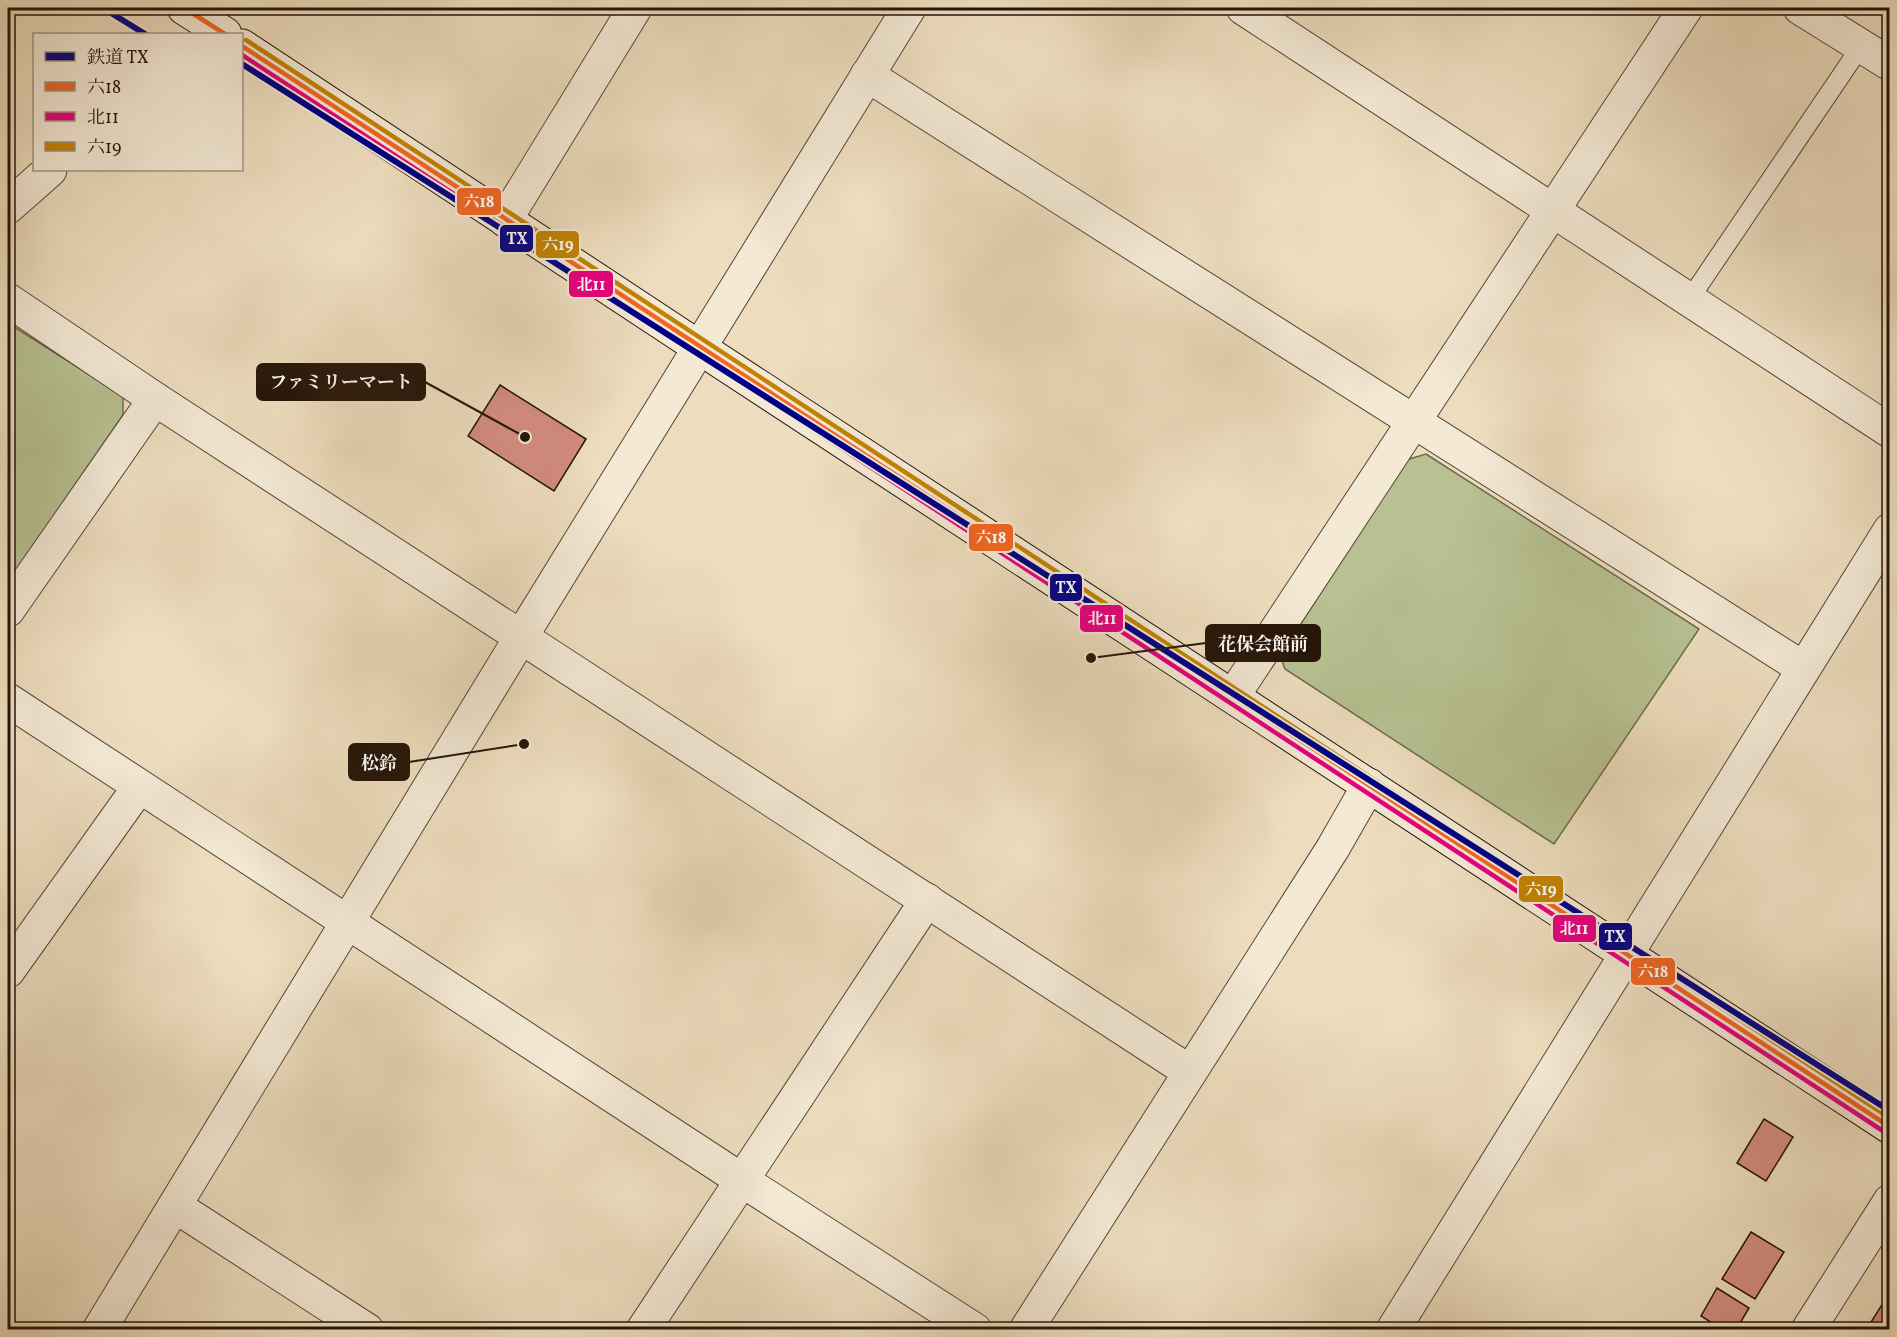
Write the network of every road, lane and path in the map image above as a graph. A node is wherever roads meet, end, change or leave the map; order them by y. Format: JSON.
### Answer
{"nodes":[{"id":1,"x":184,"y":8,"type":"edge"},
{"id":2,"x":635,"y":8,"type":"edge"},
{"id":3,"x":909,"y":8,"type":"edge"},
{"id":4,"x":1686,"y":8,"type":"edge"},
{"id":5,"x":1800,"y":8,"type":"edge"},
{"id":6,"x":1259,"y":12,"type":"edge"},
{"id":7,"x":213,"y":32,"type":"edge"},
{"id":8,"x":1861,"y":46,"type":"junction"},
{"id":9,"x":243,"y":47,"type":"edge"},
{"id":10,"x":1890,"y":64,"type":"edge"},
{"id":11,"x":867,"y":75,"type":"junction"},
{"id":12,"x":49,"y":171,"type":"edge"},
{"id":13,"x":8,"y":207,"type":"edge"},
{"id":14,"x":1552,"y":211,"type":"junction"},
{"id":15,"x":506,"y":220,"type":"junction"},
{"id":16,"x":8,"y":300,"type":"edge"},
{"id":17,"x":1689,"y":300,"type":"junction"},
{"id":18,"x":700,"y":348,"type":"junction"},
{"id":19,"x":155,"y":399,"type":"junction"},
{"id":20,"x":1414,"y":420,"type":"junction"},
{"id":21,"x":1890,"y":431,"type":"edge"},
{"id":22,"x":1890,"y":530,"type":"edge"},
{"id":23,"x":8,"y":610,"type":"edge"},
{"id":24,"x":520,"y":637,"type":"junction"},
{"id":25,"x":1803,"y":668,"type":"junction"},
{"id":26,"x":1233,"y":696,"type":"junction"},
{"id":27,"x":8,"y":700,"type":"edge"},
{"id":28,"x":1369,"y":785,"type":"junction"},
{"id":29,"x":139,"y":787,"type":"junction"},
{"id":30,"x":927,"y":900,"type":"junction"},
{"id":31,"x":348,"y":922,"type":"junction"},
{"id":32,"x":1625,"y":955,"type":"junction"},
{"id":33,"x":8,"y":970,"type":"edge"},
{"id":34,"x":1190,"y":1072,"type":"junction"},
{"id":35,"x":1890,"y":1127,"type":"edge"},
{"id":36,"x":743,"y":1180,"type":"junction"},
{"id":37,"x":1890,"y":1201,"type":"edge"},
{"id":38,"x":175,"y":1206,"type":"junction"},
{"id":39,"x":99,"y":1329,"type":"edge"},
{"id":40,"x":367,"y":1329,"type":"edge"},
{"id":41,"x":642,"y":1329,"type":"edge"},
{"id":42,"x":975,"y":1329,"type":"edge"},
{"id":43,"x":1026,"y":1329,"type":"edge"},
{"id":44,"x":1393,"y":1329,"type":"edge"},
{"id":45,"x":1808,"y":1329,"type":"edge"}],
"edges":[{"from":1,"to":7,"type":"street"},
{"from":2,"to":15,"type":"street"},
{"from":3,"to":11,"type":"street"},
{"from":4,"to":14,"type":"street"},
{"from":5,"to":8,"type":"street"},
{"from":6,"to":14,"type":"street"},
{"from":8,"to":10,"type":"street"},
{"from":8,"to":17,"type":"lane"},
{"from":9,"to":15,"type":"street"},
{"from":11,"to":18,"type":"street"},
{"from":11,"to":20,"type":"street"},
{"from":12,"to":13,"type":"street"},
{"from":14,"to":17,"type":"street"},
{"from":14,"to":20,"type":"street"},
{"from":15,"to":18,"type":"street"},
{"from":16,"to":19,"type":"street"},
{"from":17,"to":21,"type":"street"},
{"from":18,"to":24,"type":"street"},
{"from":18,"to":26,"type":"street"},
{"from":19,"to":23,"type":"street"},
{"from":19,"to":24,"type":"street"},
{"from":20,"to":25,"type":"street"},
{"from":20,"to":26,"type":"street"},
{"from":22,"to":25,"type":"street"},
{"from":24,"to":30,"type":"street"},
{"from":24,"to":31,"type":"street"},
{"from":25,"to":32,"type":"street"},
{"from":26,"to":28,"type":"street"},
{"from":27,"to":29,"type":"street"},
{"from":28,"to":32,"type":"street"},
{"from":28,"to":34,"type":"street"},
{"from":29,"to":31,"type":"street"},
{"from":29,"to":33,"type":"street"},
{"from":30,"to":34,"type":"street"},
{"from":30,"to":36,"type":"street"},
{"from":31,"to":36,"type":"street"},
{"from":31,"to":38,"type":"street"},
{"from":32,"to":35,"type":"street"},
{"from":32,"to":44,"type":"street"},
{"from":34,"to":43,"type":"street"},
{"from":36,"to":41,"type":"street"},
{"from":36,"to":42,"type":"street"},
{"from":37,"to":45,"type":"street"},
{"from":38,"to":39,"type":"street"},
{"from":38,"to":40,"type":"street"}]}
